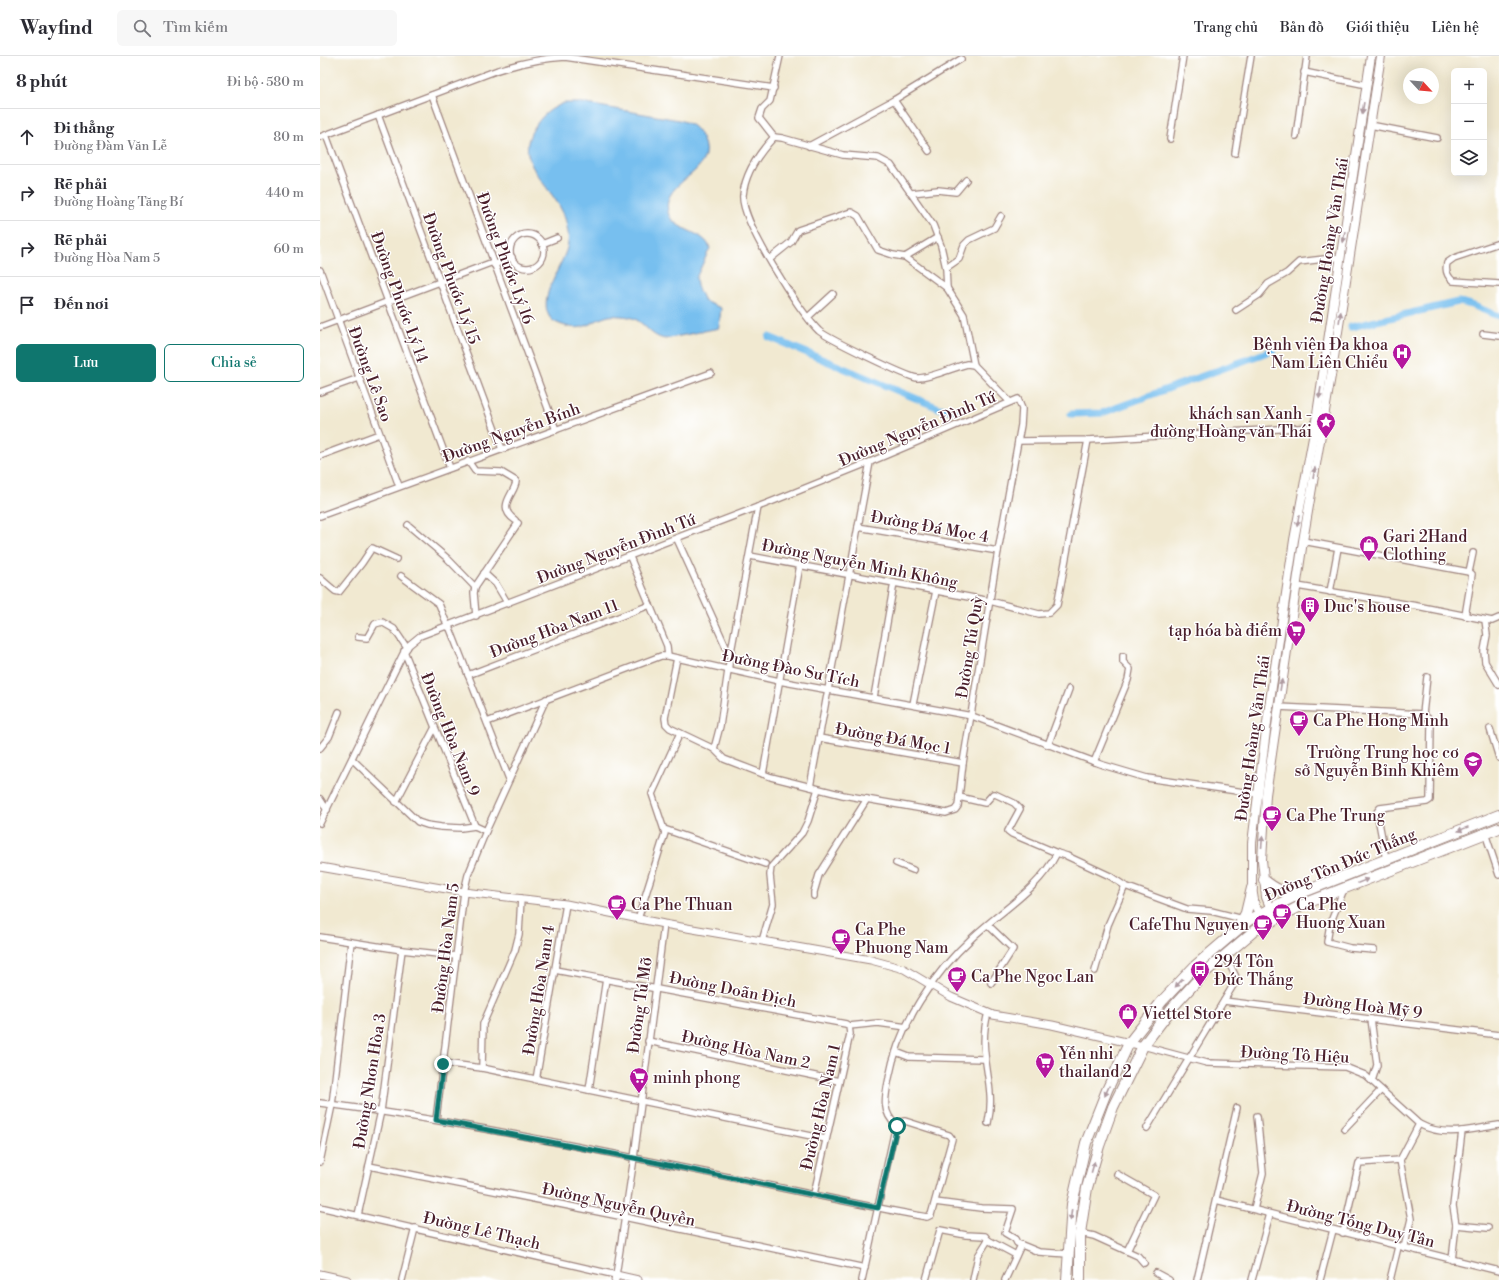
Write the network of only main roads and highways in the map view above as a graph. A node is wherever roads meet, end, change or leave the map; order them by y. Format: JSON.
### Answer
{"nodes":[{"id":1,"x":1371,"y":56,"type":"edge"},
{"id":2,"x":1381,"y":56,"type":"edge"},
{"id":3,"x":1328,"y":367,"type":"junction"},
{"id":4,"x":1499,"y":815,"type":"edge"},
{"id":5,"x":1499,"y":828,"type":"edge"},
{"id":6,"x":1264,"y":880,"type":"junction"},
{"id":7,"x":1252,"y":888,"type":"junction"},
{"id":8,"x":1301,"y":893,"type":"junction"},
{"id":9,"x":1271,"y":909,"type":"junction"},
{"id":10,"x":1260,"y":914,"type":"junction"},
{"id":11,"x":1275,"y":919,"type":"junction"},
{"id":12,"x":1266,"y":924,"type":"junction"},
{"id":13,"x":1234,"y":933,"type":"junction"},
{"id":14,"x":1086,"y":1143,"type":"junction"},
{"id":15,"x":1099,"y":1146,"type":"junction"},
{"id":16,"x":1067,"y":1280,"type":"edge"},
{"id":17,"x":1080,"y":1280,"type":"edge"}],
"edges":[{"from":1,"to":3,"type":"main road","name":"Đường Hoàng Văn Thái","one_way":true},
{"from":3,"to":2,"type":"main road","name":"Đường Hoàng Văn Thái","one_way":true},
{"from":6,"to":3,"type":"main road","name":"Đường Hoàng Văn Thái","one_way":true},
{"from":3,"to":7,"type":"main road","name":"Đường Hoàng Văn Thái","one_way":true},
{"from":4,"to":8,"type":"highway","name":"Đường Tôn Đức Thắng","one_way":true},
{"from":11,"to":5,"type":"highway","name":"Đường Tôn Đức Thắng","one_way":true},
{"from":6,"to":8,"type":"highway"},
{"from":6,"to":9,"type":"main road","name":"Đường Hoàng Văn Thái"},
{"from":7,"to":10,"type":"main road","name":"Đường Hoàng Văn Thái"},
{"from":7,"to":13,"type":"highway"},
{"from":8,"to":9,"type":"highway","name":"Đường Tôn Đức Thắng"},
{"from":9,"to":10,"type":"highway","name":"Đường Tôn Đức Thắng"},
{"from":9,"to":11,"type":"main road","name":"Đường Hoàng Văn Thái"},
{"from":10,"to":12,"type":"main road","name":"Đường Hoàng Văn Thái"},
{"from":10,"to":13,"type":"highway","name":"Đường Tôn Đức Thắng"},
{"from":11,"to":12,"type":"highway","name":"Đường Tôn Đức Thắng"},
{"from":12,"to":15,"type":"highway","name":"Đường Tôn Đức Thắng"},
{"from":13,"to":14,"type":"highway","name":"Đường Tôn Đức Thắng","one_way":true},
{"from":14,"to":15,"type":"highway"},
{"from":14,"to":16,"type":"highway","name":"Đường Tôn Đức Thắng","one_way":true},
{"from":17,"to":15,"type":"highway","name":"Đường Tôn Đức Thắng","one_way":true}]}
